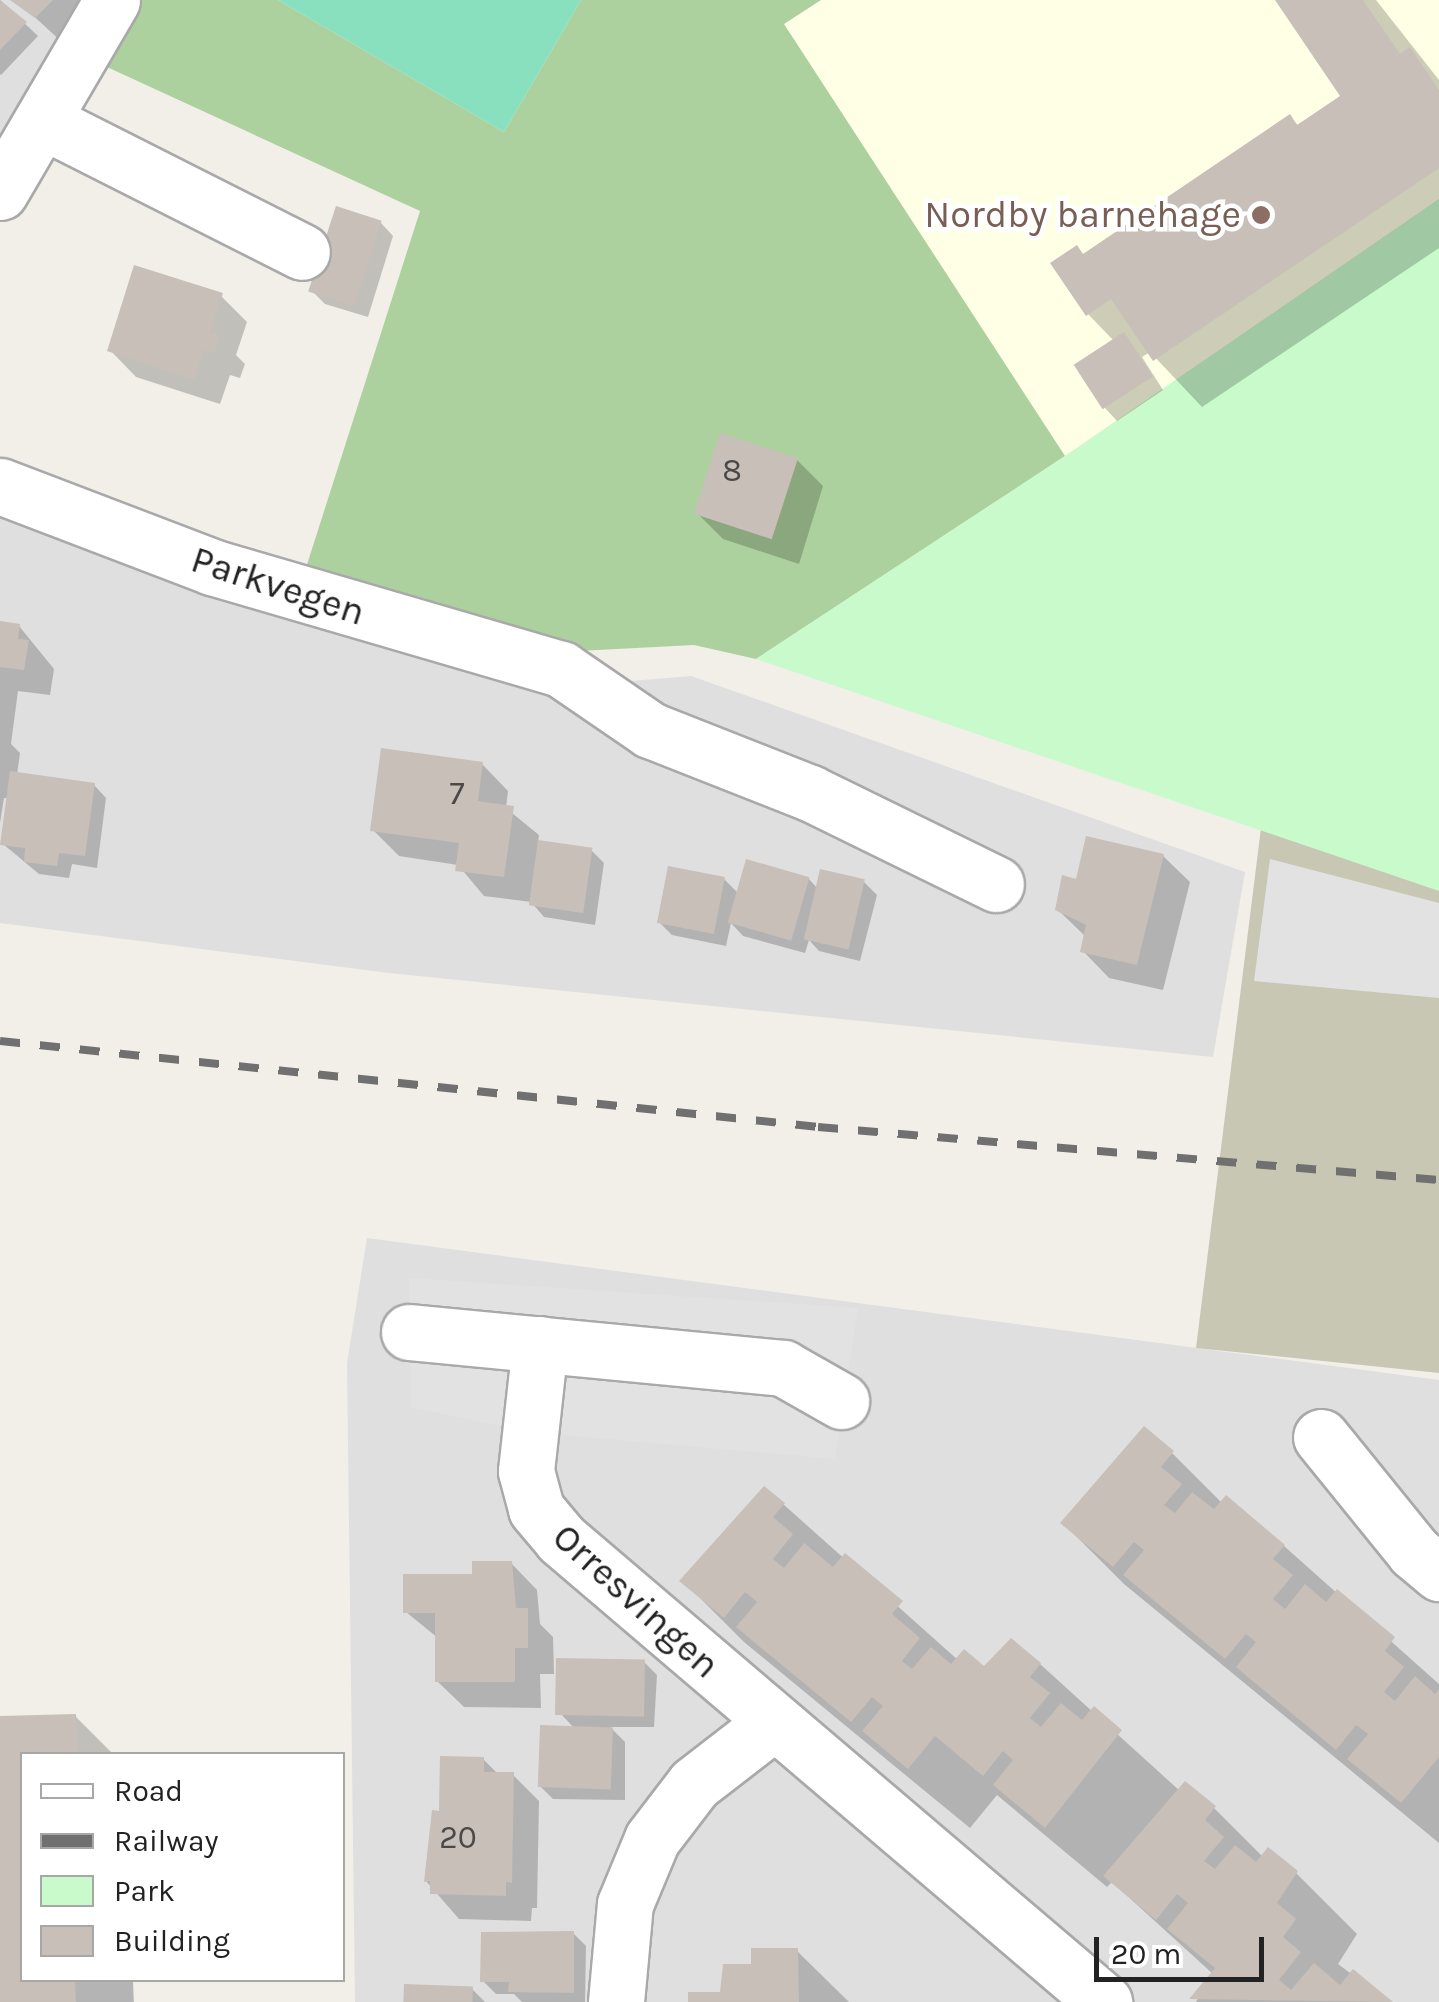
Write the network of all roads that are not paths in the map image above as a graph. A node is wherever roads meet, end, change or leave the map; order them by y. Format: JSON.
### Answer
{"nodes":[{"id":1,"x":112,"y":0,"type":"edge"},
{"id":2,"x":43,"y":121,"type":"junction"},
{"id":3,"x":0,"y":192,"type":"edge"},
{"id":4,"x":302,"y":252,"type":"dead end"},
{"id":5,"x":0,"y":486,"type":"edge"},
{"id":6,"x":996,"y":884,"type":"dead end"},
{"id":7,"x":409,"y":1332,"type":"dead end"},
{"id":8,"x":540,"y":1344,"type":"junction"},
{"id":9,"x":841,"y":1401,"type":"dead end"},
{"id":10,"x":1321,"y":1436,"type":"dead end"},
{"id":11,"x":1439,"y":1573,"type":"edge"},
{"id":12,"x":774,"y":1724,"type":"junction"},
{"id":13,"x":616,"y":2002,"type":"edge"},
{"id":14,"x":1104,"y":2002,"type":"edge"}],
"edges":[{"from":1,"to":2,"type":"street"},
{"from":2,"to":3,"type":"street"},
{"from":2,"to":4,"type":"street"},
{"from":5,"to":6,"type":"street","name":"Parkvegen"},
{"from":7,"to":8,"type":"street"},
{"from":8,"to":9,"type":"street"},
{"from":8,"to":12,"type":"street","name":"Orresvingen"},
{"from":10,"to":11,"type":"street"},
{"from":12,"to":13,"type":"street"},
{"from":12,"to":14,"type":"street","name":"Orresvingen"}]}
